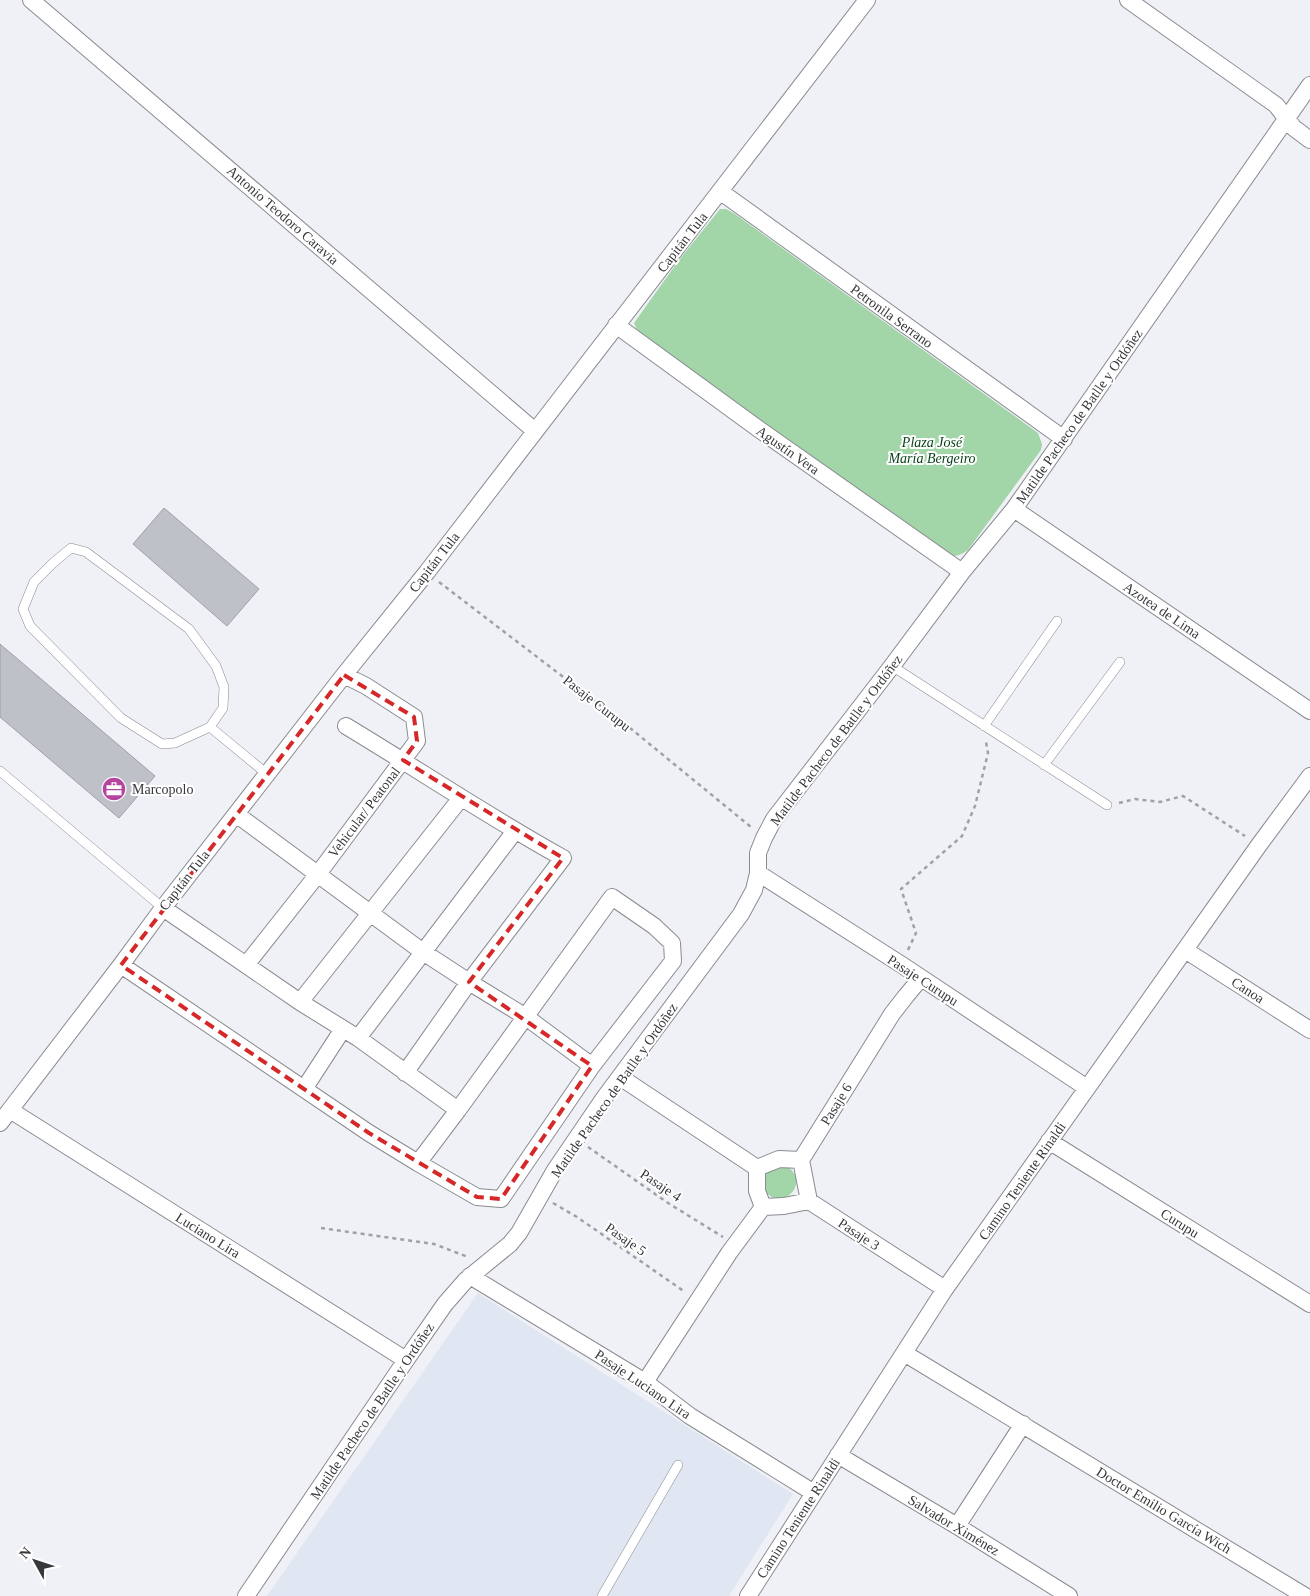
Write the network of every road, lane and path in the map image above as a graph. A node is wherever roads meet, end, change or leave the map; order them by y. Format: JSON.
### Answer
{"nodes":[{"id":1,"x":32,"y":0,"type":"edge"},
{"id":2,"x":868,"y":0,"type":"edge"},
{"id":3,"x":1128,"y":0,"type":"edge"},
{"id":4,"x":1310,"y":85,"type":"edge"},
{"id":5,"x":1286,"y":118,"type":"junction"},
{"id":6,"x":1310,"y":140,"type":"edge"},
{"id":7,"x":721,"y":192,"type":"junction"},
{"id":8,"x":616,"y":325,"type":"junction"},
{"id":9,"x":535,"y":431,"type":"junction"},
{"id":10,"x":1064,"y":440,"type":"junction"},
{"id":11,"x":1014,"y":509,"type":"junction"},
{"id":12,"x":427,"y":572,"type":"junction"},
{"id":13,"x":962,"y":572,"type":"junction"},
{"id":14,"x":1057,"y":621,"type":"dead end"},
{"id":15,"x":1120,"y":662,"type":"dead end"},
{"id":16,"x":892,"y":666,"type":"junction"},
{"id":17,"x":344,"y":675,"type":"junction"},
{"id":18,"x":1310,"y":710,"type":"edge"},
{"id":19,"x":346,"y":726,"type":"dead end"},
{"id":20,"x":984,"y":726,"type":"junction"},
{"id":21,"x":210,"y":728,"type":"junction"},
{"id":22,"x":403,"y":760,"type":"junction"},
{"id":23,"x":1044,"y":765,"type":"junction"},
{"id":24,"x":0,"y":771,"type":"edge"},
{"id":25,"x":267,"y":774,"type":"junction"},
{"id":26,"x":1310,"y":776,"type":"edge"},
{"id":27,"x":461,"y":798,"type":"junction"},
{"id":28,"x":1107,"y":806,"type":"joint"},
{"id":29,"x":236,"y":814,"type":"junction"},
{"id":30,"x":515,"y":831,"type":"junction"},
{"id":31,"x":764,"y":838,"type":"junction"},
{"id":32,"x":1259,"y":845,"type":"junction"},
{"id":33,"x":758,"y":873,"type":"junction"},
{"id":34,"x":318,"y":874,"type":"junction"},
{"id":35,"x":162,"y":908,"type":"junction"},
{"id":36,"x":370,"y":913,"type":"junction"},
{"id":37,"x":1186,"y":950,"type":"junction"},
{"id":38,"x":423,"y":952,"type":"junction"},
{"id":39,"x":121,"y":965,"type":"junction"},
{"id":40,"x":246,"y":965,"type":"junction"},
{"id":41,"x":902,"y":965,"type":"junction"},
{"id":42,"x":922,"y":978,"type":"junction"},
{"id":43,"x":470,"y":982,"type":"junction"},
{"id":44,"x":300,"y":1002,"type":"junction"},
{"id":45,"x":526,"y":1017,"type":"junction"},
{"id":46,"x":343,"y":1029,"type":"junction"},
{"id":47,"x":1310,"y":1030,"type":"edge"},
{"id":48,"x":358,"y":1038,"type":"junction"},
{"id":49,"x":592,"y":1066,"type":"junction"},
{"id":50,"x":405,"y":1073,"type":"junction"},
{"id":51,"x":620,"y":1077,"type":"junction"},
{"id":52,"x":1087,"y":1088,"type":"junction"},
{"id":53,"x":304,"y":1089,"type":"junction"},
{"id":54,"x":458,"y":1110,"type":"junction"},
{"id":55,"x":5,"y":1116,"type":"edge"},
{"id":56,"x":576,"y":1140,"type":"junction"},
{"id":57,"x":1049,"y":1141,"type":"junction"},
{"id":58,"x":801,"y":1160,"type":"junction"},
{"id":59,"x":418,"y":1163,"type":"junction"},
{"id":60,"x":757,"y":1168,"type":"junction"},
{"id":61,"x":540,"y":1196,"type":"junction"},
{"id":62,"x":809,"y":1202,"type":"junction"},
{"id":63,"x":763,"y":1207,"type":"junction"},
{"id":64,"x":321,"y":1228,"type":"dead end"},
{"id":65,"x":735,"y":1245,"type":"junction"},
{"id":66,"x":470,"y":1276,"type":"junction"},
{"id":67,"x":945,"y":1289,"type":"junction"},
{"id":68,"x":698,"y":1301,"type":"junction"},
{"id":69,"x":1310,"y":1304,"type":"edge"},
{"id":70,"x":904,"y":1352,"type":"junction"},
{"id":71,"x":406,"y":1360,"type":"junction"},
{"id":72,"x":645,"y":1382,"type":"junction"},
{"id":73,"x":1024,"y":1424,"type":"junction"},
{"id":74,"x":838,"y":1455,"type":"junction"},
{"id":75,"x":678,"y":1465,"type":"dead end"},
{"id":76,"x":814,"y":1493,"type":"junction"},
{"id":77,"x":957,"y":1526,"type":"junction"},
{"id":78,"x":1063,"y":1595,"type":"edge"},
{"id":79,"x":246,"y":1596,"type":"edge"},
{"id":80,"x":602,"y":1596,"type":"edge"},
{"id":81,"x":748,"y":1596,"type":"edge"},
{"id":82,"x":1305,"y":1596,"type":"edge"}],
"edges":[{"from":1,"to":9,"type":"street","name":"Antonio Teodoro Caravia"},
{"from":2,"to":7,"type":"street","name":"Capitán Tula"},
{"from":3,"to":5,"type":"street"},
{"from":4,"to":5,"type":"street","name":"Matilde Pacheco de Batlle y Ordóñez"},
{"from":5,"to":6,"type":"street"},
{"from":5,"to":10,"type":"street","name":"Matilde Pacheco de Batlle y Ordóñez"},
{"from":7,"to":8,"type":"street","name":"Capitán Tula"},
{"from":7,"to":10,"type":"street","name":"Petronila Serrano"},
{"from":8,"to":9,"type":"street","name":"Capitán Tula"},
{"from":8,"to":13,"type":"street","name":"Agustín Vera"},
{"from":9,"to":12,"type":"street","name":"Capitán Tula"},
{"from":10,"to":11,"type":"street","name":"Matilde Pacheco de Batlle y Ordóñez"},
{"from":11,"to":13,"type":"street","name":"Matilde Pacheco de Batlle y Ordóñez"},
{"from":11,"to":18,"type":"street","name":"Azotea de Lima"},
{"from":12,"to":17,"type":"street","name":"Capitán Tula"},
{"from":12,"to":31,"type":"path","name":"Pasaje Curupu"},
{"from":13,"to":16,"type":"street","name":"Matilde Pacheco de Batlle y Ordóñez"},
{"from":14,"to":20,"type":"lane"},
{"from":15,"to":23,"type":"lane"},
{"from":16,"to":20,"type":"lane"},
{"from":16,"to":31,"type":"street","name":"Matilde Pacheco de Batlle y Ordóñez"},
{"from":17,"to":22,"type":"street","name":"Vehicular/ Peatonal"},
{"from":17,"to":25,"type":"street","name":"Capitán Tula"},
{"from":19,"to":22,"type":"street"},
{"from":20,"to":23,"type":"lane"},
{"from":20,"to":41,"type":"path"},
{"from":21,"to":21,"type":"lane"},
{"from":21,"to":25,"type":"lane"},
{"from":22,"to":27,"type":"street"},
{"from":22,"to":34,"type":"street","name":"Vehicular/ Peatonal"},
{"from":23,"to":28,"type":"lane"},
{"from":24,"to":35,"type":"lane"},
{"from":25,"to":29,"type":"street","name":"Capitán Tula"},
{"from":26,"to":32,"type":"street","name":"Camino Teniente Rinaldi"},
{"from":27,"to":30,"type":"street"},
{"from":27,"to":36,"type":"street"},
{"from":28,"to":32,"type":"path"},
{"from":29,"to":34,"type":"street"},
{"from":29,"to":35,"type":"street","name":"Capitán Tula"},
{"from":30,"to":38,"type":"street"},
{"from":30,"to":43,"type":"street"},
{"from":31,"to":33,"type":"street","name":"Matilde Pacheco de Batlle y Ordóñez"},
{"from":32,"to":37,"type":"street","name":"Camino Teniente Rinaldi"},
{"from":33,"to":41,"type":"street","name":"Pasaje Curupu"},
{"from":33,"to":51,"type":"street","name":"Matilde Pacheco de Batlle y Ordóñez"},
{"from":34,"to":36,"type":"street"},
{"from":34,"to":40,"type":"street","name":"Vehicular/ Peatonal"},
{"from":35,"to":39,"type":"street","name":"Capitán Tula"},
{"from":35,"to":40,"type":"street"},
{"from":36,"to":38,"type":"street"},
{"from":36,"to":44,"type":"street"},
{"from":37,"to":47,"type":"street","name":"Canoa"},
{"from":37,"to":52,"type":"street","name":"Camino Teniente Rinaldi"},
{"from":38,"to":43,"type":"street"},
{"from":38,"to":48,"type":"street"},
{"from":39,"to":53,"type":"street"},
{"from":39,"to":55,"type":"street","name":"Capitán Tula"},
{"from":40,"to":44,"type":"street"},
{"from":41,"to":42,"type":"street","name":"Pasaje Curupu"},
{"from":42,"to":52,"type":"street","name":"Pasaje Curupu"},
{"from":42,"to":58,"type":"street","name":"Pasaje 6"},
{"from":43,"to":45,"type":"street"},
{"from":43,"to":50,"type":"street"},
{"from":44,"to":46,"type":"street"},
{"from":45,"to":49,"type":"street"},
{"from":45,"to":49,"type":"street"},
{"from":45,"to":54,"type":"street"},
{"from":46,"to":48,"type":"street"},
{"from":46,"to":53,"type":"street"},
{"from":48,"to":50,"type":"street"},
{"from":49,"to":59,"type":"street"},
{"from":50,"to":54,"type":"street"},
{"from":51,"to":56,"type":"street","name":"Matilde Pacheco de Batlle y Ordóñez"},
{"from":51,"to":60,"type":"street"},
{"from":52,"to":57,"type":"street","name":"Camino Teniente Rinaldi"},
{"from":53,"to":59,"type":"street"},
{"from":54,"to":59,"type":"street"},
{"from":55,"to":71,"type":"street","name":"Luciano Lira"},
{"from":56,"to":61,"type":"street","name":"Matilde Pacheco de Batlle y Ordóñez"},
{"from":56,"to":65,"type":"path","name":"Pasaje 4"},
{"from":57,"to":67,"type":"street","name":"Camino Teniente Rinaldi"},
{"from":57,"to":69,"type":"street","name":"Curupu"},
{"from":58,"to":60,"type":"street"},
{"from":58,"to":62,"type":"street"},
{"from":60,"to":63,"type":"street"},
{"from":61,"to":66,"type":"street","name":"Matilde Pacheco de Batlle y Ordóñez"},
{"from":61,"to":68,"type":"path","name":"Pasaje 5"},
{"from":62,"to":63,"type":"street"},
{"from":62,"to":67,"type":"street","name":"Pasaje 3"},
{"from":63,"to":65,"type":"street"},
{"from":64,"to":66,"type":"path"},
{"from":65,"to":68,"type":"street"},
{"from":66,"to":71,"type":"street","name":"Matilde Pacheco de Batlle y Ordóñez"},
{"from":66,"to":72,"type":"street","name":"Pasaje Luciano Lira"},
{"from":67,"to":70,"type":"street","name":"Camino Teniente Rinaldi"},
{"from":68,"to":72,"type":"street"},
{"from":70,"to":73,"type":"street","name":"Doctor Emilio García Wich"},
{"from":70,"to":74,"type":"street","name":"Camino Teniente Rinaldi"},
{"from":71,"to":79,"type":"street","name":"Matilde Pacheco de Batlle y Ordóñez"},
{"from":72,"to":76,"type":"street","name":"Pasaje Luciano Lira"},
{"from":73,"to":77,"type":"street"},
{"from":73,"to":82,"type":"street","name":"Doctor Emilio García Wich"},
{"from":74,"to":76,"type":"street","name":"Camino Teniente Rinaldi"},
{"from":74,"to":77,"type":"street","name":"Salvador Ximénez"},
{"from":75,"to":80,"type":"lane"},
{"from":76,"to":81,"type":"street","name":"Camino Teniente Rinaldi"},
{"from":77,"to":78,"type":"street","name":"Salvador Ximénez"}]}
